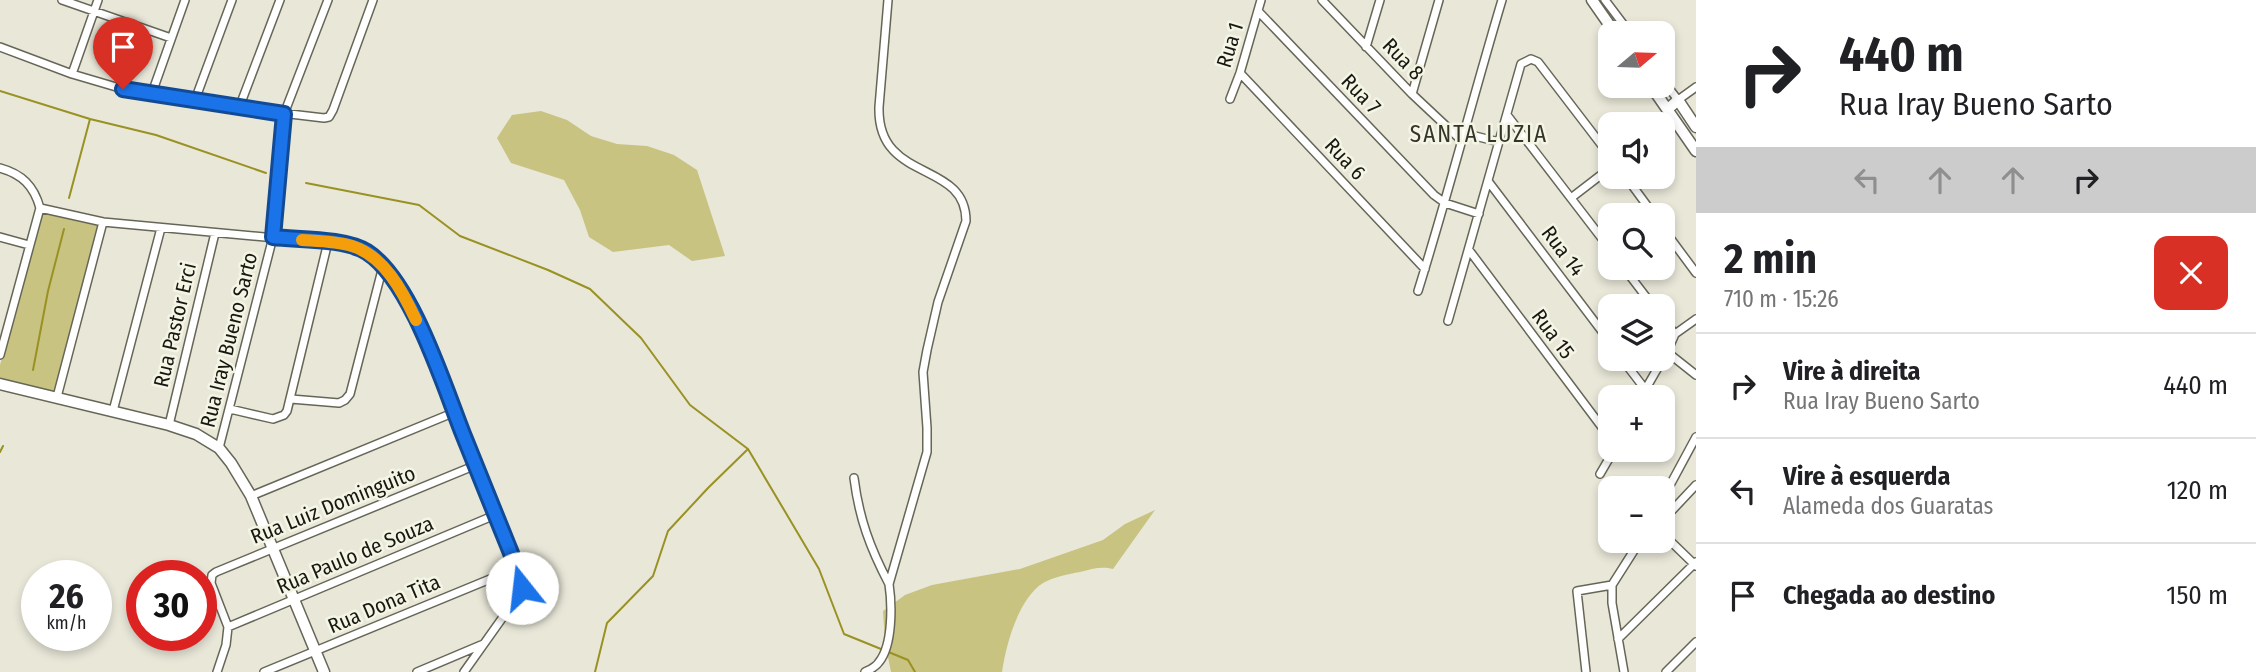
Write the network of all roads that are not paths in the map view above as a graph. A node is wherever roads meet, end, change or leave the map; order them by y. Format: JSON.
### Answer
{"nodes":[{"id":1,"x":62,"y":0,"type":"edge"},
{"id":2,"x":98,"y":0,"type":"edge"},
{"id":3,"x":185,"y":0,"type":"edge"},
{"id":4,"x":232,"y":0,"type":"edge"},
{"id":5,"x":281,"y":0,"type":"edge"},
{"id":6,"x":328,"y":0,"type":"edge"},
{"id":7,"x":373,"y":0,"type":"edge"},
{"id":8,"x":888,"y":0,"type":"edge"},
{"id":9,"x":1261,"y":0,"type":"edge"},
{"id":10,"x":1322,"y":0,"type":"edge"},
{"id":11,"x":1380,"y":0,"type":"edge"},
{"id":12,"x":1439,"y":0,"type":"edge"},
{"id":13,"x":1502,"y":0,"type":"edge"},
{"id":14,"x":1592,"y":0,"type":"edge"},
{"id":15,"x":1605,"y":0,"type":"edge"},
{"id":16,"x":94,"y":11,"type":"junction"},
{"id":17,"x":1258,"y":11,"type":"junction"},
{"id":18,"x":1607,"y":21,"type":"edge"},
{"id":19,"x":1621,"y":21,"type":"edge"},
{"id":20,"x":171,"y":38,"type":"junction"},
{"id":21,"x":0,"y":47,"type":"edge"},
{"id":22,"x":1366,"y":47,"type":"junction"},
{"id":23,"x":1240,"y":73,"type":"junction"},
{"id":24,"x":72,"y":74,"type":"junction"},
{"id":25,"x":1696,"y":87,"type":"edge"},
{"id":26,"x":152,"y":93,"type":"junction"},
{"id":27,"x":1412,"y":94,"type":"junction"},
{"id":28,"x":1675,"y":96,"type":"edge"},
{"id":29,"x":1660,"y":98,"type":"edge"},
{"id":30,"x":1230,"y":99,"type":"dead end"},
{"id":31,"x":195,"y":100,"type":"junction"},
{"id":32,"x":1678,"y":100,"type":"junction"},
{"id":33,"x":239,"y":108,"type":"junction"},
{"id":34,"x":1668,"y":109,"type":"junction"},
{"id":35,"x":1670,"y":112,"type":"edge"},
{"id":36,"x":284,"y":114,"type":"junction"},
{"id":37,"x":1507,"y":115,"type":"junction"},
{"id":38,"x":1675,"y":121,"type":"edge"},
{"id":39,"x":1696,"y":127,"type":"edge"},
{"id":40,"x":1462,"y":137,"type":"junction"},
{"id":41,"x":1598,"y":140,"type":"edge"},
{"id":42,"x":1499,"y":142,"type":"junction"},
{"id":43,"x":1696,"y":151,"type":"edge"},
{"id":44,"x":0,"y":168,"type":"edge"},
{"id":45,"x":1598,"y":177,"type":"edge"},
{"id":46,"x":1488,"y":181,"type":"junction"},
{"id":47,"x":1571,"y":198,"type":"junction"},
{"id":48,"x":1445,"y":202,"type":"junction"},
{"id":49,"x":40,"y":208,"type":"junction"},
{"id":50,"x":1479,"y":214,"type":"junction"},
{"id":51,"x":103,"y":222,"type":"junction"},
{"id":52,"x":161,"y":228,"type":"junction"},
{"id":53,"x":215,"y":233,"type":"junction"},
{"id":54,"x":1598,"y":233,"type":"edge"},
{"id":55,"x":0,"y":237,"type":"edge"},
{"id":56,"x":273,"y":237,"type":"junction"},
{"id":57,"x":328,"y":242,"type":"junction"},
{"id":58,"x":29,"y":244,"type":"junction"},
{"id":59,"x":1675,"y":245,"type":"edge"},
{"id":60,"x":1469,"y":250,"type":"junction"},
{"id":61,"x":383,"y":266,"type":"junction"},
{"id":62,"x":1425,"y":269,"type":"junction"},
{"id":63,"x":1696,"y":273,"type":"edge"},
{"id":64,"x":1633,"y":280,"type":"edge"},
{"id":65,"x":1418,"y":292,"type":"dead end"},
{"id":66,"x":1644,"y":294,"type":"edge"},
{"id":67,"x":0,"y":310,"type":"edge"},
{"id":68,"x":11,"y":313,"type":"junction"},
{"id":69,"x":1696,"y":319,"type":"edge"},
{"id":70,"x":1448,"y":321,"type":"dead end"},
{"id":71,"x":1598,"y":326,"type":"edge"},
{"id":72,"x":1675,"y":334,"type":"edge"},
{"id":73,"x":0,"y":355,"type":"edge"},
{"id":74,"x":1675,"y":358,"type":"edge"},
{"id":75,"x":1631,"y":371,"type":"edge"},
{"id":76,"x":1696,"y":375,"type":"edge"},
{"id":77,"x":0,"y":384,"type":"edge"},
{"id":78,"x":1642,"y":385,"type":"edge"},
{"id":79,"x":57,"y":397,"type":"junction"},
{"id":80,"x":291,"y":399,"type":"junction"},
{"id":81,"x":230,"y":409,"type":"junction"},
{"id":82,"x":113,"y":411,"type":"junction"},
{"id":83,"x":454,"y":412,"type":"junction"},
{"id":84,"x":1598,"y":422,"type":"edge"},
{"id":85,"x":169,"y":425,"type":"junction"},
{"id":86,"x":1696,"y":437,"type":"edge"},
{"id":87,"x":219,"y":448,"type":"junction"},
{"id":88,"x":1607,"y":462,"type":"edge"},
{"id":89,"x":475,"y":465,"type":"junction"},
{"id":90,"x":1600,"y":474,"type":"dead end"},
{"id":91,"x":854,"y":478,"type":"dead end"},
{"id":92,"x":1675,"y":478,"type":"edge"},
{"id":93,"x":1696,"y":485,"type":"edge"},
{"id":94,"x":1675,"y":495,"type":"edge"},
{"id":95,"x":251,"y":496,"type":"junction"},
{"id":96,"x":1682,"y":499,"type":"junction"},
{"id":97,"x":1675,"y":507,"type":"edge"},
{"id":98,"x":495,"y":515,"type":"junction"},
{"id":99,"x":1675,"y":545,"type":"edge"},
{"id":100,"x":272,"y":548,"type":"junction"},
{"id":101,"x":1632,"y":553,"type":"edge"},
{"id":102,"x":1695,"y":564,"type":"edge"},
{"id":103,"x":517,"y":568,"type":"junction"},
{"id":104,"x":889,"y":583,"type":"junction"},
{"id":105,"x":1612,"y":585,"type":"junction"},
{"id":106,"x":294,"y":600,"type":"junction"},
{"id":107,"x":228,"y":627,"type":"junction"},
{"id":108,"x":1618,"y":639,"type":"junction"},
{"id":109,"x":1696,"y":642,"type":"edge"},
{"id":110,"x":482,"y":645,"type":"junction"},
{"id":111,"x":315,"y":652,"type":"junction"},
{"id":112,"x":217,"y":672,"type":"edge"},
{"id":113,"x":264,"y":672,"type":"edge"},
{"id":114,"x":324,"y":672,"type":"edge"},
{"id":115,"x":417,"y":672,"type":"edge"},
{"id":116,"x":464,"y":672,"type":"edge"},
{"id":117,"x":865,"y":672,"type":"edge"},
{"id":118,"x":1586,"y":672,"type":"edge"},
{"id":119,"x":1624,"y":672,"type":"edge"},
{"id":120,"x":1666,"y":672,"type":"edge"}],
"edges":[{"from":1,"to":16,"type":"street"},
{"from":2,"to":16,"type":"street"},
{"from":3,"to":20,"type":"street"},
{"from":4,"to":31,"type":"street"},
{"from":5,"to":33,"type":"street"},
{"from":6,"to":36,"type":"street","name":"Rua Iray Bueno Sarto"},
{"from":7,"to":36,"type":"street"},
{"from":8,"to":104,"type":"street"},
{"from":9,"to":17,"type":"street","name":"Rua 1"},
{"from":10,"to":22,"type":"street","name":"Rua 8"},
{"from":11,"to":22,"type":"street"},
{"from":12,"to":27,"type":"street"},
{"from":13,"to":40,"type":"street"},
{"from":14,"to":18,"type":"street"},
{"from":15,"to":19,"type":"street"},
{"from":16,"to":20,"type":"street"},
{"from":16,"to":24,"type":"street"},
{"from":17,"to":23,"type":"street","name":"Rua 1"},
{"from":17,"to":48,"type":"street","name":"Rua 7"},
{"from":20,"to":26,"type":"street"},
{"from":21,"to":24,"type":"street"},
{"from":22,"to":27,"type":"street","name":"Rua 8"},
{"from":23,"to":30,"type":"street","name":"Rua 1"},
{"from":23,"to":62,"type":"street","name":"Rua 6"},
{"from":24,"to":26,"type":"street"},
{"from":25,"to":32,"type":"street"},
{"from":26,"to":31,"type":"street"},
{"from":27,"to":40,"type":"street","name":"Rua 8"},
{"from":28,"to":32,"type":"street"},
{"from":29,"to":34,"type":"street"},
{"from":31,"to":33,"type":"street"},
{"from":32,"to":34,"type":"street"},
{"from":32,"to":39,"type":"street"},
{"from":33,"to":36,"type":"street"},
{"from":34,"to":35,"type":"street"},
{"from":36,"to":56,"type":"street","name":"Rua Iray Bueno Sarto"},
{"from":37,"to":41,"type":"street"},
{"from":37,"to":42,"type":"street"},
{"from":37,"to":47,"type":"street"},
{"from":38,"to":43,"type":"street"},
{"from":40,"to":42,"type":"street","name":"Rua 8"},
{"from":40,"to":48,"type":"street"},
{"from":42,"to":46,"type":"street"},
{"from":44,"to":49,"type":"street"},
{"from":45,"to":47,"type":"street"},
{"from":46,"to":50,"type":"street"},
{"from":46,"to":71,"type":"street","name":"Rua 14"},
{"from":47,"to":54,"type":"street"},
{"from":48,"to":50,"type":"street","name":"Rua 7"},
{"from":48,"to":62,"type":"street"},
{"from":49,"to":51,"type":"street"},
{"from":49,"to":58,"type":"street"},
{"from":50,"to":60,"type":"street"},
{"from":51,"to":52,"type":"street"},
{"from":51,"to":79,"type":"street"},
{"from":52,"to":53,"type":"street"},
{"from":52,"to":82,"type":"street"},
{"from":53,"to":56,"type":"street"},
{"from":53,"to":85,"type":"street","name":"Rua Pastor Erci"},
{"from":55,"to":58,"type":"street"},
{"from":56,"to":57,"type":"street"},
{"from":56,"to":81,"type":"street","name":"Rua Iray Bueno Sarto"},
{"from":57,"to":61,"type":"street"},
{"from":57,"to":80,"type":"street"},
{"from":58,"to":68,"type":"street"},
{"from":59,"to":63,"type":"street"},
{"from":60,"to":70,"type":"street"},
{"from":60,"to":84,"type":"street","name":"Rua 15"},
{"from":61,"to":80,"type":"street"},
{"from":61,"to":83,"type":"street"},
{"from":62,"to":65,"type":"street"},
{"from":64,"to":66,"type":"street"},
{"from":67,"to":68,"type":"street"},
{"from":68,"to":73,"type":"street"},
{"from":69,"to":72,"type":"street"},
{"from":74,"to":76,"type":"street"},
{"from":75,"to":78,"type":"street"},
{"from":77,"to":79,"type":"street"},
{"from":79,"to":82,"type":"street"},
{"from":80,"to":81,"type":"street"},
{"from":81,"to":87,"type":"street","name":"Rua Iray Bueno Sarto"},
{"from":82,"to":85,"type":"street"},
{"from":83,"to":89,"type":"street"},
{"from":83,"to":95,"type":"street"},
{"from":85,"to":87,"type":"street"},
{"from":86,"to":92,"type":"street"},
{"from":87,"to":95,"type":"street"},
{"from":88,"to":90,"type":"street"},
{"from":89,"to":98,"type":"street"},
{"from":89,"to":100,"type":"street","name":"Rua Luiz Dominguito"},
{"from":91,"to":104,"type":"street"},
{"from":93,"to":96,"type":"street"},
{"from":94,"to":96,"type":"street"},
{"from":95,"to":100,"type":"street"},
{"from":96,"to":97,"type":"street"},
{"from":98,"to":103,"type":"street"},
{"from":98,"to":106,"type":"street","name":"Rua Paulo de Souza"},
{"from":99,"to":102,"type":"street"},
{"from":100,"to":106,"type":"street"},
{"from":100,"to":107,"type":"street","name":"Rua Luiz Dominguito"},
{"from":101,"to":105,"type":"street"},
{"from":102,"to":108,"type":"street"},
{"from":103,"to":110,"type":"street"},
{"from":103,"to":111,"type":"street","name":"Rua Dona Tita"},
{"from":104,"to":117,"type":"street"},
{"from":105,"to":108,"type":"street"},
{"from":105,"to":118,"type":"street"},
{"from":106,"to":107,"type":"street","name":"Rua Paulo de Souza"},
{"from":106,"to":111,"type":"street"},
{"from":107,"to":112,"type":"street"},
{"from":108,"to":119,"type":"street"},
{"from":109,"to":120,"type":"street"},
{"from":110,"to":115,"type":"street"},
{"from":110,"to":116,"type":"street"},
{"from":111,"to":113,"type":"street","name":"Rua Dona Tita"},
{"from":111,"to":114,"type":"street"}]}
